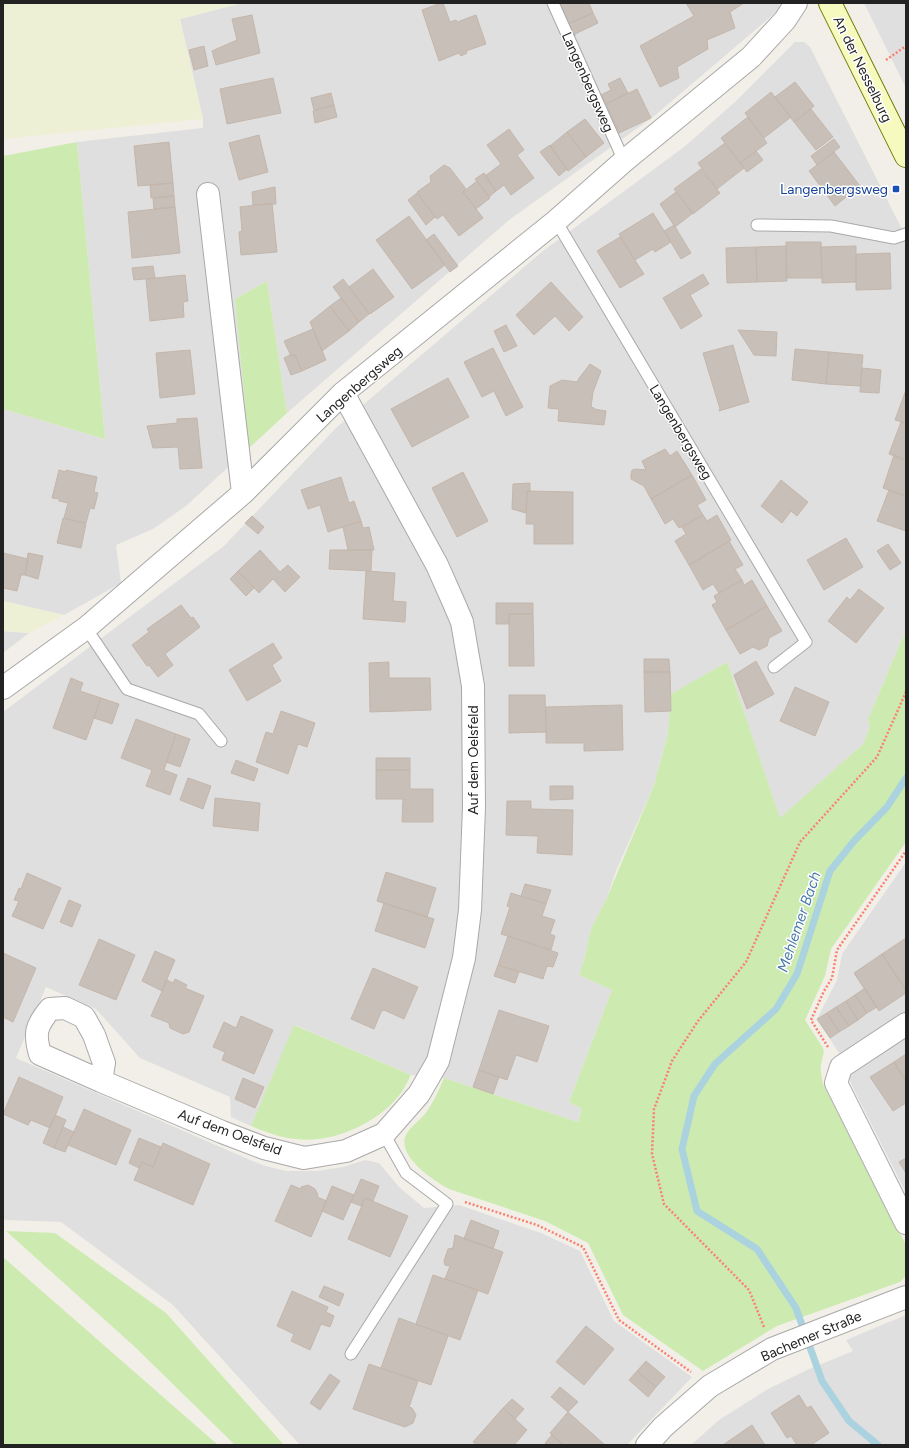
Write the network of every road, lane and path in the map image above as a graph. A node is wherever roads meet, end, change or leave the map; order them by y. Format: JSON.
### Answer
{"nodes":[{"id":1,"x":553,"y":3,"type":"edge"},
{"id":2,"x":796,"y":3,"type":"edge"},
{"id":3,"x":830,"y":3,"type":"edge"},
{"id":4,"x":906,"y":156,"type":"edge"},
{"id":5,"x":624,"y":161,"type":"junction"},
{"id":6,"x":208,"y":194,"type":"dead end"},
{"id":7,"x":556,"y":221,"type":"junction"},
{"id":8,"x":757,"y":225,"type":"dead end"},
{"id":9,"x":906,"y":234,"type":"edge"},
{"id":10,"x":343,"y":393,"type":"junction"},
{"id":11,"x":244,"y":493,"type":"junction"},
{"id":12,"x":86,"y":628,"type":"junction"},
{"id":13,"x":774,"y":667,"type":"dead end"},
{"id":14,"x":3,"y":688,"type":"edge"},
{"id":15,"x":906,"y":692,"type":"edge"},
{"id":16,"x":221,"y":741,"type":"dead end"},
{"id":17,"x":906,"y":851,"type":"edge"},
{"id":18,"x":906,"y":1024,"type":"edge"},
{"id":19,"x":841,"y":1067,"type":"junction"},
{"id":20,"x":101,"y":1081,"type":"dead end"},
{"id":21,"x":384,"y":1134,"type":"junction"},
{"id":22,"x":446,"y":1204,"type":"junction"},
{"id":23,"x":906,"y":1223,"type":"edge"},
{"id":24,"x":906,"y":1297,"type":"edge"},
{"id":25,"x":780,"y":1346,"type":"junction"},
{"id":26,"x":351,"y":1354,"type":"dead end"},
{"id":27,"x":710,"y":1386,"type":"junction"},
{"id":28,"x":647,"y":1445,"type":"edge"}],
"edges":[{"from":1,"to":5,"type":"lane","name":"Langenbergsweg"},
{"from":2,"to":5,"type":"street","name":"Langenbergsweg"},
{"from":3,"to":4,"type":"street","name":"An der Nesselburg"},
{"from":5,"to":7,"type":"street","name":"Langenbergsweg"},
{"from":6,"to":11,"type":"street"},
{"from":7,"to":10,"type":"street","name":"Langenbergsweg"},
{"from":7,"to":13,"type":"lane","name":"Langenbergsweg"},
{"from":8,"to":9,"type":"lane"},
{"from":10,"to":11,"type":"street","name":"Langenbergsweg"},
{"from":10,"to":21,"type":"street","name":"Auf dem Oelsfeld"},
{"from":11,"to":12,"type":"street","name":"Langenbergsweg"},
{"from":12,"to":14,"type":"street","name":"Langenbergsweg"},
{"from":12,"to":16,"type":"lane"},
{"from":15,"to":25,"type":"path"},
{"from":17,"to":19,"type":"path"},
{"from":18,"to":19,"type":"street"},
{"from":19,"to":23,"type":"street"},
{"from":20,"to":21,"type":"street","name":"Auf dem Oelsfeld"},
{"from":21,"to":22,"type":"lane"},
{"from":22,"to":26,"type":"lane"},
{"from":22,"to":27,"type":"path"},
{"from":24,"to":25,"type":"street","name":"Bachemer Straße"},
{"from":25,"to":27,"type":"street","name":"Bachemer Straße"},
{"from":27,"to":28,"type":"street","name":"Bachemer Straße"}]}
